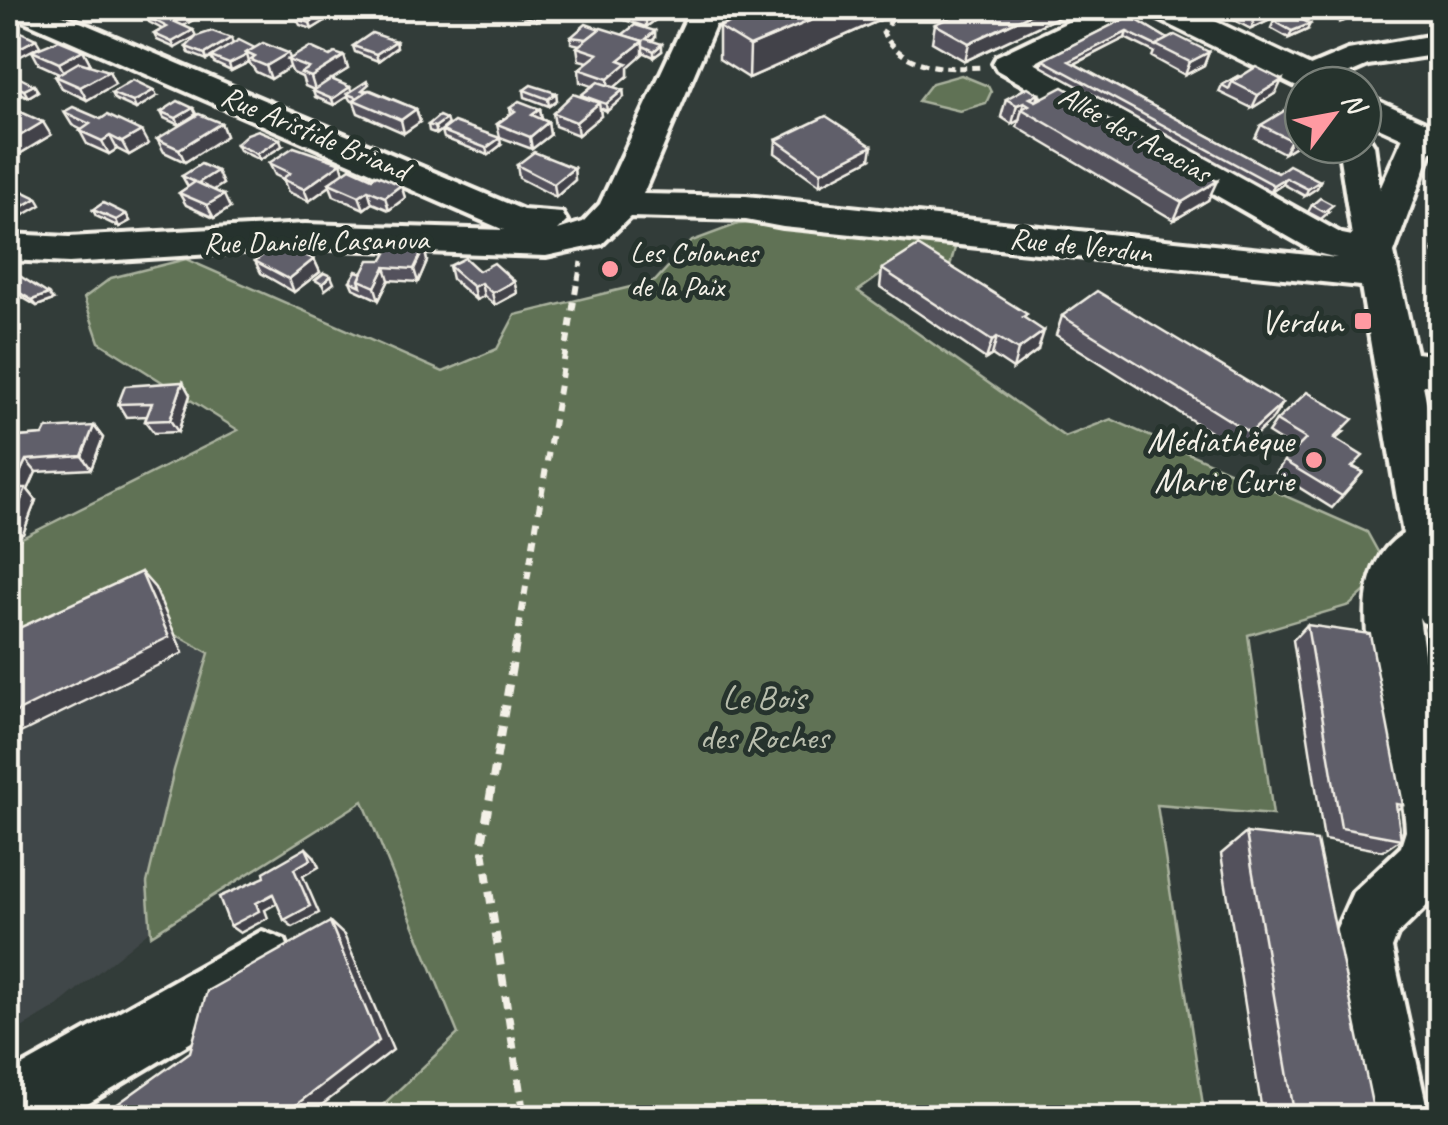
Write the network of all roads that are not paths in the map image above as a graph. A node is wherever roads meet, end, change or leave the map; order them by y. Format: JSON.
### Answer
{"nodes":[{"id":1,"x":22,"y":8,"type":"edge"},
{"id":2,"x":750,"y":8,"type":"edge"},
{"id":3,"x":1120,"y":8,"type":"edge"},
{"id":4,"x":1161,"y":8,"type":"edge"},
{"id":5,"x":697,"y":11,"type":"edge"},
{"id":6,"x":1440,"y":44,"type":"edge"},
{"id":7,"x":1345,"y":65,"type":"edge"},
{"id":8,"x":1283,"y":67,"type":"edge"},
{"id":9,"x":1383,"y":116,"type":"edge"},
{"id":10,"x":1430,"y":138,"type":"edge"},
{"id":11,"x":1360,"y":165,"type":"edge"},
{"id":12,"x":1440,"y":170,"type":"edge"},
{"id":13,"x":1400,"y":177,"type":"junction"},
{"id":14,"x":617,"y":209,"type":"junction"},
{"id":15,"x":784,"y":216,"type":"junction"},
{"id":16,"x":514,"y":232,"type":"junction"},
{"id":17,"x":648,"y":235,"type":"junction"},
{"id":18,"x":584,"y":241,"type":"junction"},
{"id":19,"x":8,"y":247,"type":"edge"},
{"id":20,"x":1377,"y":264,"type":"junction"},
{"id":21,"x":1395,"y":366,"type":"junction"},
{"id":22,"x":1440,"y":371,"type":"edge"},
{"id":23,"x":1428,"y":544,"type":"junction"},
{"id":24,"x":1440,"y":607,"type":"edge"},
{"id":25,"x":313,"y":932,"type":"edge"},
{"id":26,"x":8,"y":1112,"type":"edge"},
{"id":27,"x":1395,"y":1118,"type":"edge"}],
"edges":[{"from":1,"to":16,"type":"street","name":"Rue Aristide Briand"},
{"from":2,"to":5,"type":"street"},
{"from":3,"to":20,"type":"street","name":"Allée des Acacias"},
{"from":4,"to":8,"type":"main road"},
{"from":5,"to":14,"type":"street"},
{"from":6,"to":7,"type":"street"},
{"from":9,"to":10,"type":"main road"},
{"from":10,"to":13,"type":"street"},
{"from":11,"to":20,"type":"street"},
{"from":12,"to":13,"type":"street"},
{"from":13,"to":20,"type":"street"},
{"from":14,"to":15,"type":"street","name":"Rue de Verdun"},
{"from":14,"to":16,"type":"street","name":"Rue Aristide Briand"},
{"from":14,"to":17,"type":"street"},
{"from":14,"to":18,"type":"street"},
{"from":15,"to":17,"type":"street","name":"Rue de Verdun"},
{"from":15,"to":20,"type":"street","name":"Rue de Verdun"},
{"from":16,"to":18,"type":"street","name":"Rue Danielle Casanova"},
{"from":16,"to":19,"type":"street","name":"Rue Danielle Casanova"},
{"from":17,"to":18,"type":"street","name":"Rue de Verdun"},
{"from":20,"to":21,"type":"street"},
{"from":21,"to":22,"type":"street"},
{"from":21,"to":23,"type":"street"},
{"from":23,"to":24,"type":"street"},
{"from":23,"to":27,"type":"street"},
{"from":25,"to":26,"type":"street"}]}
